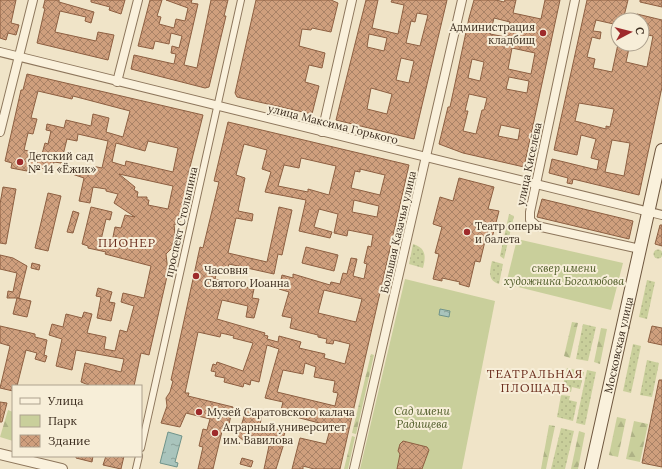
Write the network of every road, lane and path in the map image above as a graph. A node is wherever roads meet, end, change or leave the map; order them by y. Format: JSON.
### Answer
{"nodes":[{"id":1,"x":32,"y":0,"type":"edge"},
{"id":2,"x":138,"y":0,"type":"edge"},
{"id":3,"x":241,"y":0,"type":"edge"},
{"id":4,"x":352,"y":0,"type":"edge"},
{"id":5,"x":462,"y":0,"type":"edge"},
{"id":6,"x":575,"y":0,"type":"edge"},
{"id":7,"x":0,"y":52,"type":"edge"},
{"id":8,"x":18,"y":57,"type":"junction"},
{"id":9,"x":117,"y":82,"type":"junction"},
{"id":10,"x":218,"y":106,"type":"junction"},
{"id":11,"x":0,"y":132,"type":"edge"},
{"id":12,"x":322,"y":132,"type":"junction"},
{"id":13,"x":662,"y":150,"type":"edge"},
{"id":14,"x":426,"y":158,"type":"junction"},
{"id":15,"x":536,"y":184,"type":"junction"},
{"id":16,"x":648,"y":212,"type":"junction"},
{"id":17,"x":662,"y":215,"type":"edge"},
{"id":18,"x":640,"y":249,"type":"junction"},
{"id":19,"x":142,"y":444,"type":"edge"},
{"id":20,"x":0,"y":454,"type":"edge"},
{"id":21,"x":12,"y":457,"type":"edge"},
{"id":22,"x":12,"y":457,"type":"edge"},
{"id":23,"x":139,"y":457,"type":"edge"},
{"id":24,"x":62,"y":469,"type":"edge"},
{"id":25,"x":136,"y":469,"type":"edge"},
{"id":26,"x":354,"y":469,"type":"edge"},
{"id":27,"x":591,"y":469,"type":"edge"}],
"edges":[{"from":1,"to":8,"type":"street"},
{"from":2,"to":9,"type":"street"},
{"from":3,"to":10,"type":"street","name":"проспект Столыпина"},
{"from":4,"to":12,"type":"street"},
{"from":5,"to":14,"type":"street","name":"Большая Казачья улица"},
{"from":6,"to":15,"type":"street","name":"улица Киселёва"},
{"from":7,"to":8,"type":"street","name":"улица Максима Горького"},
{"from":8,"to":9,"type":"street","name":"улица Максима Горького"},
{"from":8,"to":11,"type":"street"},
{"from":9,"to":10,"type":"street","name":"улица Максима Горького"},
{"from":10,"to":12,"type":"street","name":"улица Максима Горького"},
{"from":10,"to":19,"type":"street","name":"проспект Столыпина"},
{"from":12,"to":14,"type":"street","name":"улица Максима Горького"},
{"from":13,"to":16,"type":"main road","name":"Московская улица"},
{"from":14,"to":15,"type":"street","name":"улица Максима Горького"},
{"from":14,"to":26,"type":"street","name":"Большая Казачья улица"},
{"from":15,"to":16,"type":"street","name":"улица Максима Горького"},
{"from":15,"to":18,"type":"street","name":"улица Киселёва"},
{"from":16,"to":17,"type":"street","name":"улица Максима Горького"},
{"from":16,"to":18,"type":"main road","name":"Московская улица"},
{"from":18,"to":27,"type":"main road","name":"Московская улица"},
{"from":20,"to":22,"type":"street"},
{"from":21,"to":24,"type":"street"},
{"from":23,"to":25,"type":"street"}]}
